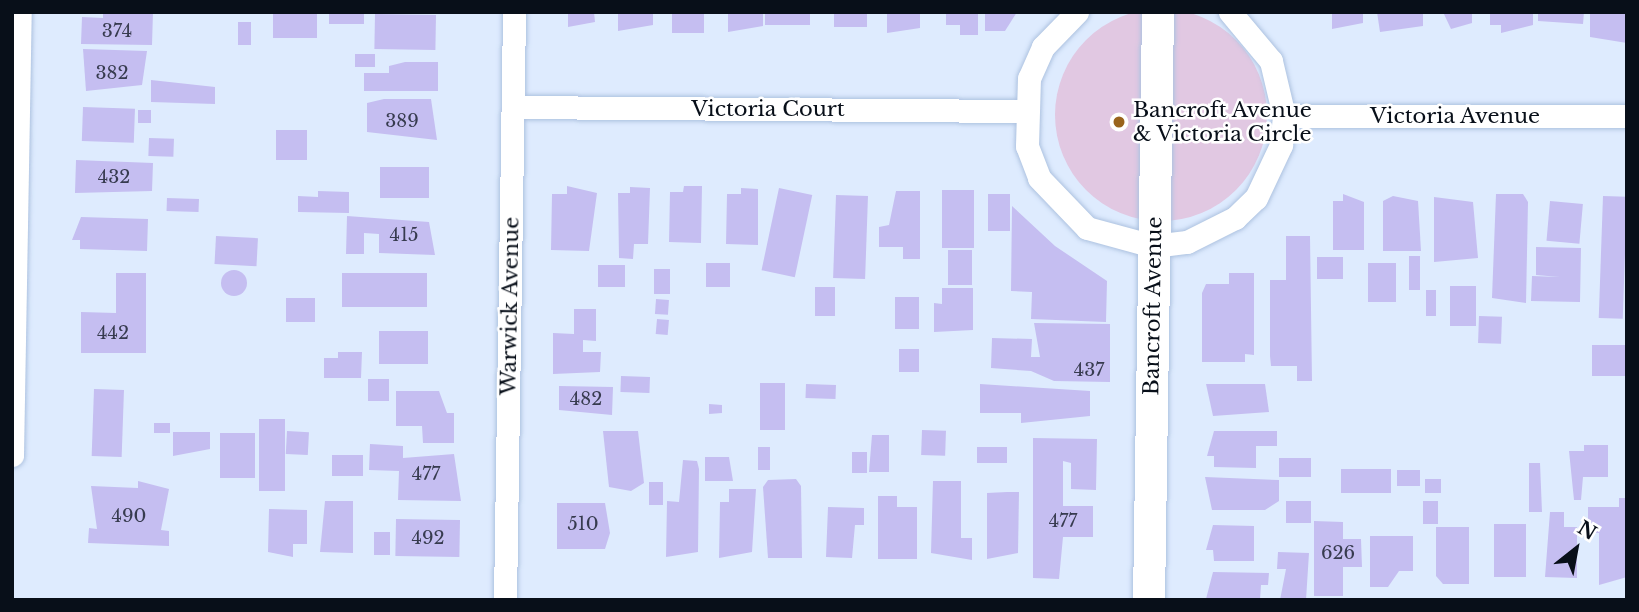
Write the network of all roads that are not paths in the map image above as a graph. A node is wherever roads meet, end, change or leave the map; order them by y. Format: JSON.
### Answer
{"nodes":[{"id":1,"x":20,"y":12,"type":"edge"},
{"id":2,"x":514,"y":12,"type":"edge"},
{"id":3,"x":1077,"y":12,"type":"edge"},
{"id":4,"x":1158,"y":12,"type":"edge"},
{"id":5,"x":1230,"y":12,"type":"edge"},
{"id":6,"x":513,"y":107,"type":"junction"},
{"id":7,"x":1024,"y":111,"type":"junction"},
{"id":8,"x":1284,"y":116,"type":"junction"},
{"id":9,"x":1627,"y":116,"type":"edge"},
{"id":10,"x":1153,"y":246,"type":"junction"},
{"id":11,"x":12,"y":456,"type":"edge"},
{"id":12,"x":505,"y":600,"type":"edge"},
{"id":13,"x":1149,"y":600,"type":"edge"}],
"edges":[{"from":1,"to":11,"type":"street"},
{"from":2,"to":6,"type":"street","name":"Warwick Avenue"},
{"from":3,"to":7,"type":"street"},
{"from":4,"to":10,"type":"main road","name":"Bancroft Avenue"},
{"from":5,"to":8,"type":"street"},
{"from":6,"to":7,"type":"street","name":"Victoria Court"},
{"from":6,"to":12,"type":"street","name":"Warwick Avenue"},
{"from":7,"to":10,"type":"street"},
{"from":8,"to":9,"type":"street","name":"Victoria Avenue"},
{"from":8,"to":10,"type":"street"},
{"from":10,"to":13,"type":"main road","name":"Bancroft Avenue"}]}
